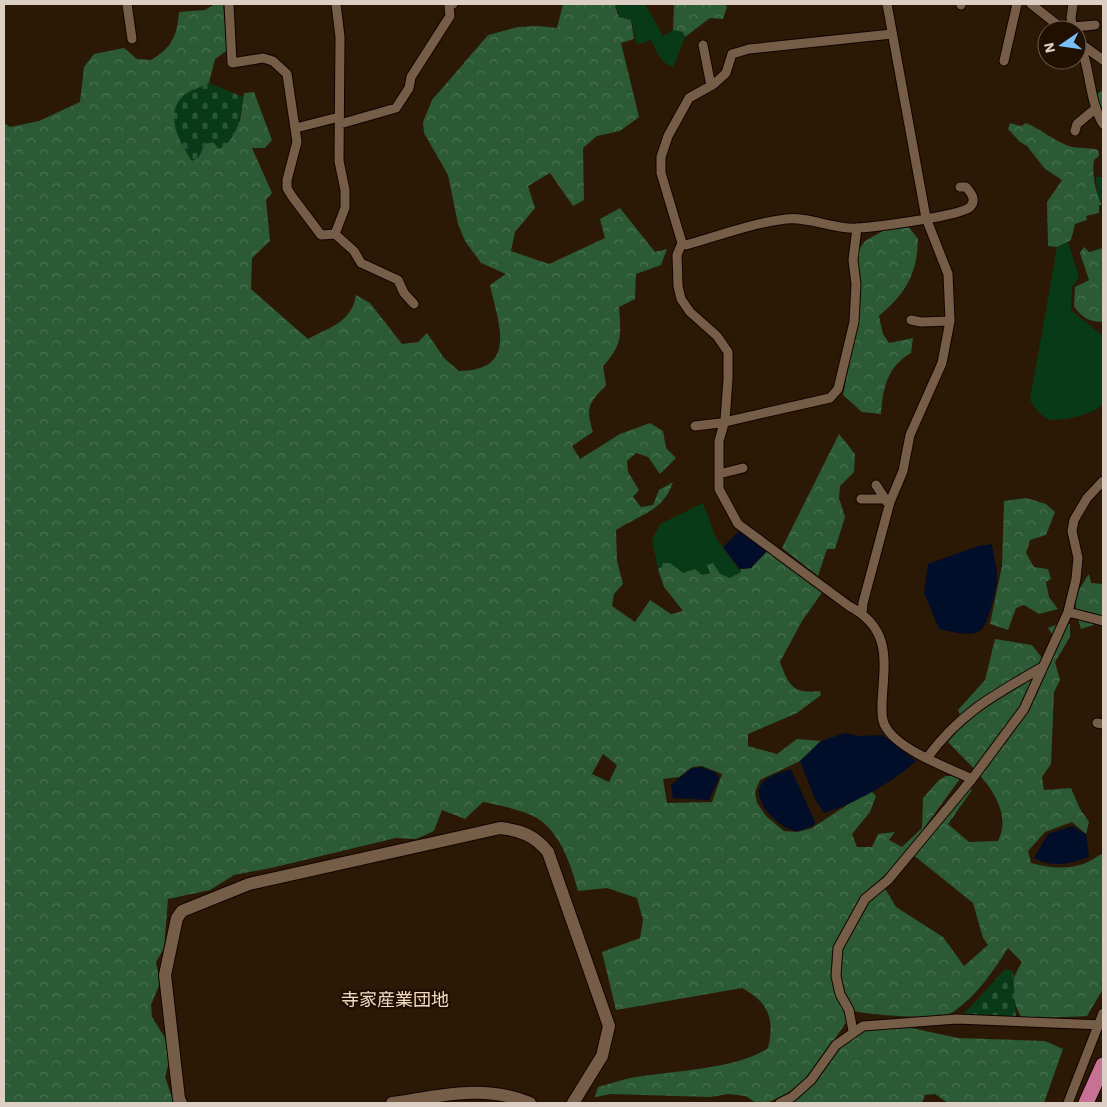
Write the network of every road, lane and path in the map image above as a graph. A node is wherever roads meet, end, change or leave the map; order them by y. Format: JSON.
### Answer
{"nodes":[{"id":1,"x":127,"y":4,"type":"edge"},
{"id":2,"x":229,"y":4,"type":"edge"},
{"id":3,"x":336,"y":4,"type":"edge"},
{"id":4,"x":453,"y":4,"type":"edge"},
{"id":5,"x":887,"y":4,"type":"edge"},
{"id":6,"x":1017,"y":4,"type":"edge"},
{"id":7,"x":1031,"y":4,"type":"edge"},
{"id":8,"x":1073,"y":4,"type":"edge"},
{"id":9,"x":1056,"y":20,"type":"edge"},
{"id":10,"x":1071,"y":20,"type":"edge"},
{"id":11,"x":1095,"y":25,"type":"dead end"},
{"id":12,"x":1087,"y":26,"type":"edge"},
{"id":13,"x":892,"y":34,"type":"junction"},
{"id":14,"x":132,"y":39,"type":"dead end"},
{"id":15,"x":703,"y":45,"type":"dead end"},
{"id":16,"x":1087,"y":47,"type":"edge"},
{"id":17,"x":1103,"y":60,"type":"edge"},
{"id":18,"x":1004,"y":61,"type":"dead end"},
{"id":19,"x":1087,"y":68,"type":"edge"},
{"id":20,"x":711,"y":86,"type":"junction"},
{"id":21,"x":1095,"y":109,"type":"junction"},
{"id":22,"x":340,"y":120,"type":"junction"},
{"id":23,"x":1103,"y":124,"type":"edge"},
{"id":24,"x":296,"y":128,"type":"junction"},
{"id":25,"x":1075,"y":131,"type":"dead end"},
{"id":26,"x":960,"y":187,"type":"dead end"},
{"id":27,"x":926,"y":218,"type":"junction"},
{"id":28,"x":857,"y":228,"type":"junction"},
{"id":29,"x":335,"y":234,"type":"junction"},
{"id":30,"x":682,"y":242,"type":"junction"},
{"id":31,"x":414,"y":304,"type":"dead end"},
{"id":32,"x":910,"y":320,"type":"dead end"},
{"id":33,"x":950,"y":321,"type":"junction"},
{"id":34,"x":725,"y":420,"type":"junction"},
{"id":35,"x":695,"y":426,"type":"dead end"},
{"id":36,"x":743,"y":468,"type":"dead end"},
{"id":37,"x":719,"y":474,"type":"junction"},
{"id":38,"x":1103,"y":481,"type":"edge"},
{"id":39,"x":876,"y":485,"type":"dead end"},
{"id":40,"x":861,"y":499,"type":"dead end"},
{"id":41,"x":887,"y":502,"type":"junction"},
{"id":42,"x":1068,"y":612,"type":"junction"},
{"id":43,"x":862,"y":613,"type":"junction"},
{"id":44,"x":1103,"y":621,"type":"edge"},
{"id":45,"x":1041,"y":668,"type":"junction"},
{"id":46,"x":927,"y":758,"type":"junction"},
{"id":47,"x":972,"y":779,"type":"junction"},
{"id":48,"x":1103,"y":1013,"type":"edge"},
{"id":49,"x":1101,"y":1025,"type":"edge"},
{"id":50,"x":853,"y":1031,"type":"junction"},
{"id":51,"x":1103,"y":1066,"type":"edge"},
{"id":52,"x":181,"y":1103,"type":"edge"},
{"id":53,"x":392,"y":1103,"type":"edge"},
{"id":54,"x":530,"y":1103,"type":"edge"},
{"id":55,"x":573,"y":1103,"type":"edge"},
{"id":56,"x":780,"y":1103,"type":"edge"},
{"id":57,"x":1068,"y":1103,"type":"edge"},
{"id":58,"x":1086,"y":1103,"type":"edge"}],
"edges":[{"from":1,"to":14,"type":"street"},
{"from":2,"to":24,"type":"street"},
{"from":3,"to":22,"type":"street"},
{"from":4,"to":22,"type":"street"},
{"from":5,"to":13,"type":"street"},
{"from":6,"to":18,"type":"street"},
{"from":7,"to":9,"type":"street"},
{"from":8,"to":10,"type":"street"},
{"from":11,"to":12,"type":"street"},
{"from":13,"to":20,"type":"street"},
{"from":13,"to":27,"type":"street"},
{"from":15,"to":20,"type":"street"},
{"from":16,"to":17,"type":"street"},
{"from":19,"to":21,"type":"street"},
{"from":20,"to":30,"type":"street"},
{"from":21,"to":23,"type":"street"},
{"from":21,"to":25,"type":"street"},
{"from":22,"to":24,"type":"street"},
{"from":22,"to":29,"type":"street"},
{"from":24,"to":29,"type":"street"},
{"from":26,"to":27,"type":"street"},
{"from":27,"to":28,"type":"street"},
{"from":27,"to":33,"type":"street"},
{"from":28,"to":30,"type":"street"},
{"from":28,"to":34,"type":"street"},
{"from":29,"to":31,"type":"street"},
{"from":30,"to":34,"type":"street"},
{"from":32,"to":33,"type":"street"},
{"from":33,"to":41,"type":"street"},
{"from":34,"to":35,"type":"street"},
{"from":34,"to":37,"type":"street"},
{"from":36,"to":37,"type":"street"},
{"from":37,"to":43,"type":"street"},
{"from":38,"to":42,"type":"street"},
{"from":39,"to":41,"type":"street"},
{"from":40,"to":41,"type":"street"},
{"from":41,"to":43,"type":"street"},
{"from":42,"to":44,"type":"street"},
{"from":42,"to":45,"type":"street"},
{"from":43,"to":46,"type":"street"},
{"from":45,"to":46,"type":"street"},
{"from":45,"to":47,"type":"street"},
{"from":46,"to":47,"type":"street"},
{"from":47,"to":50,"type":"street"},
{"from":48,"to":49,"type":"street"},
{"from":49,"to":50,"type":"street"},
{"from":49,"to":57,"type":"street"},
{"from":50,"to":56,"type":"street"},
{"from":51,"to":58,"type":"highway"},
{"from":52,"to":55,"type":"street"},
{"from":53,"to":54,"type":"street"}]}
